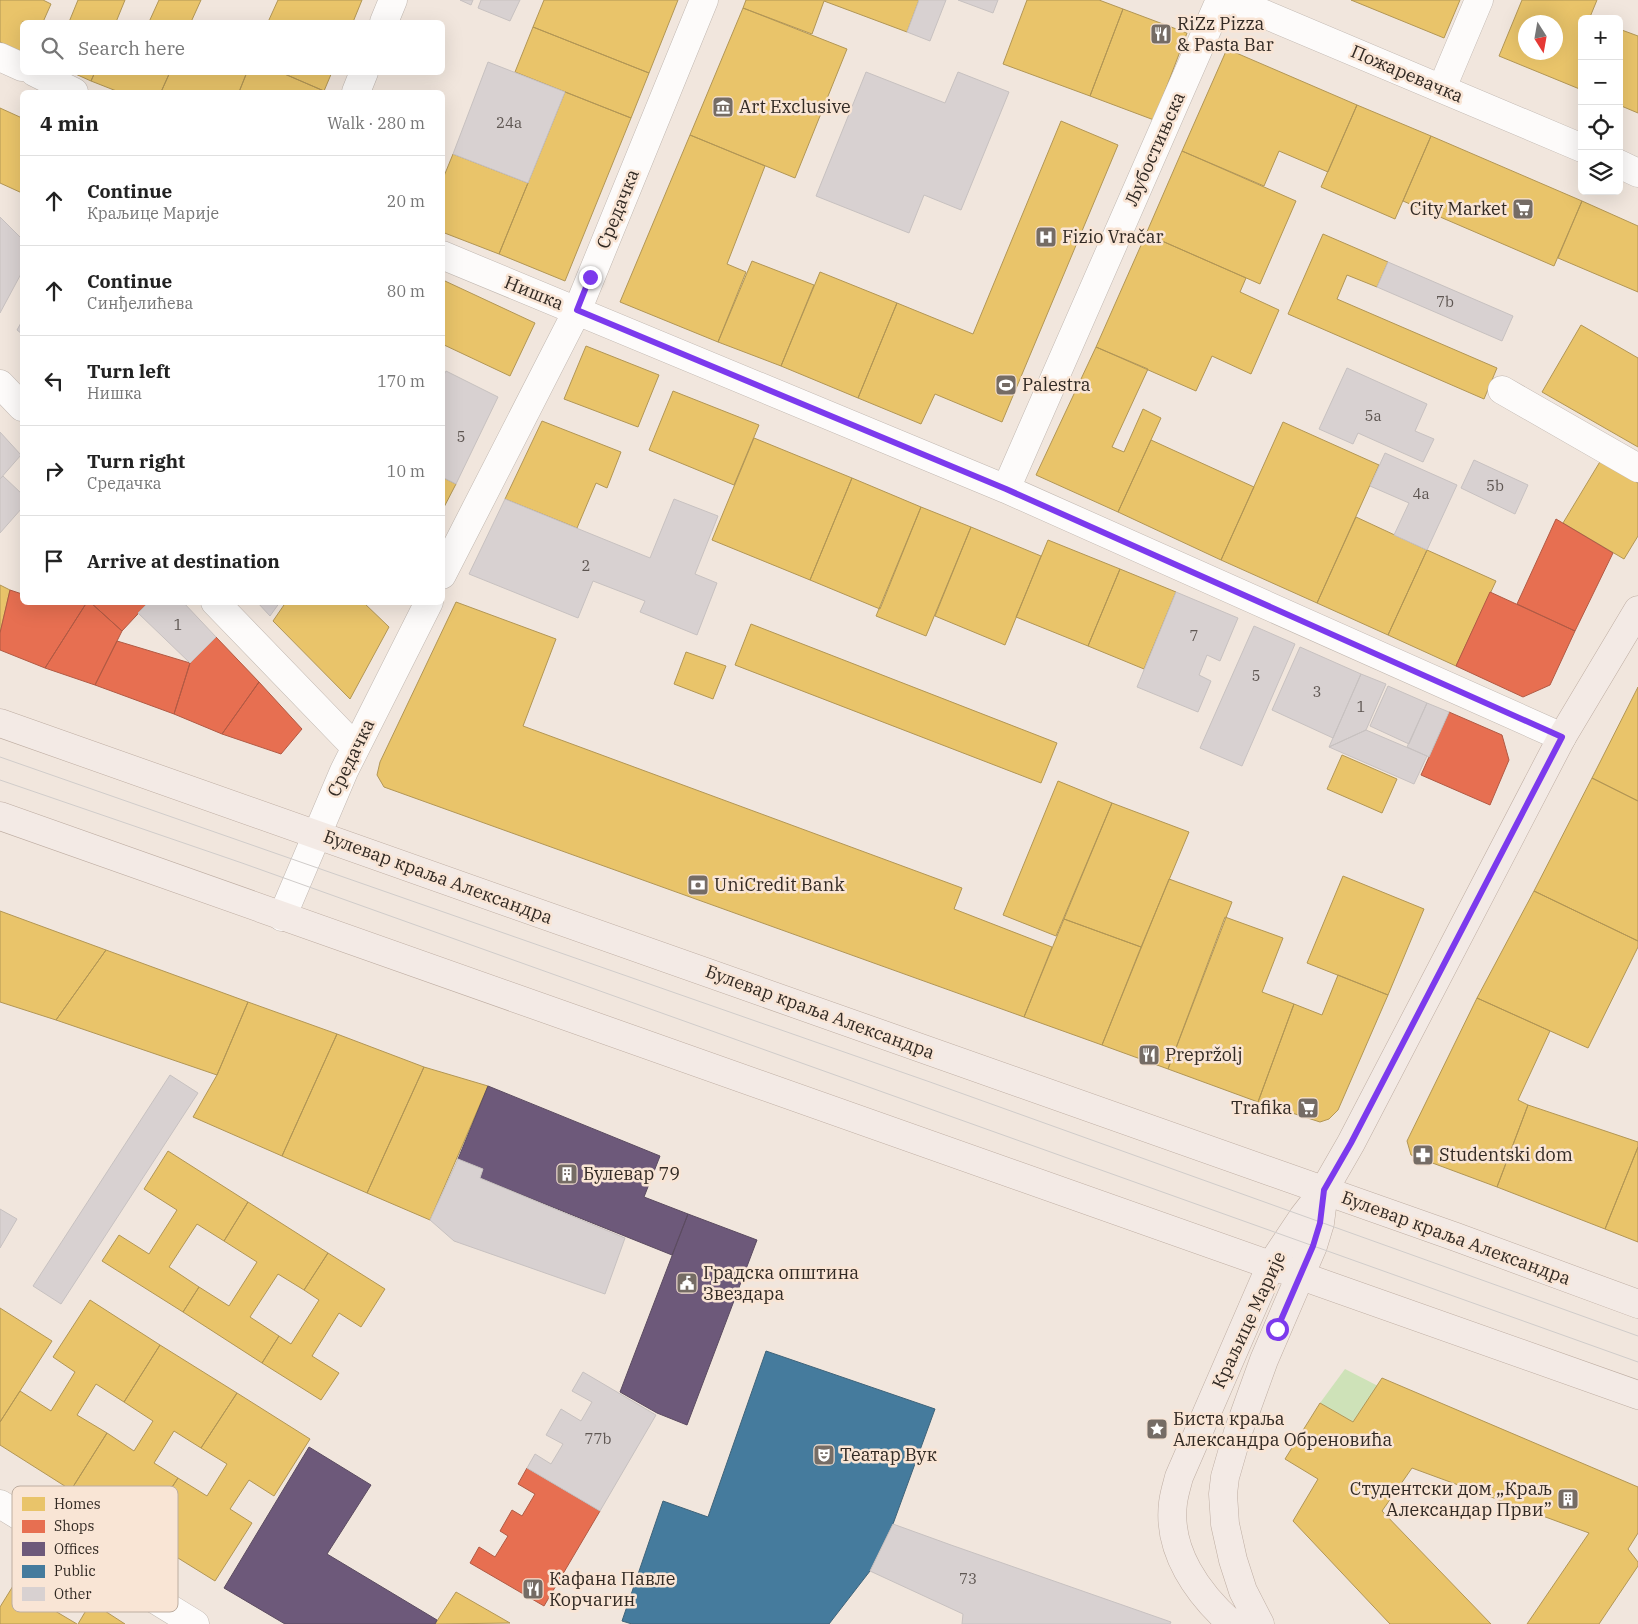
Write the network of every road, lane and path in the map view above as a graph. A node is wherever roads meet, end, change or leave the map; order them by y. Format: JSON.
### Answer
{"nodes":[{"id":1,"x":393,"y":0,"type":"edge"},
{"id":2,"x":704,"y":0,"type":"edge"},
{"id":3,"x":1220,"y":0,"type":"edge"},
{"id":4,"x":1232,"y":0,"type":"edge"},
{"id":5,"x":1480,"y":0,"type":"edge"},
{"id":6,"x":385,"y":20,"type":"edge"},
{"id":7,"x":0,"y":57,"type":"edge"},
{"id":8,"x":20,"y":66,"type":"edge"},
{"id":9,"x":40,"y":75,"type":"edge"},
{"id":10,"x":363,"y":75,"type":"edge"},
{"id":11,"x":1442,"y":88,"type":"junction"},
{"id":12,"x":70,"y":90,"type":"edge"},
{"id":13,"x":357,"y":90,"type":"edge"},
{"id":14,"x":1578,"y":146,"type":"edge"},
{"id":15,"x":1623,"y":166,"type":"edge"},
{"id":16,"x":1638,"y":172,"type":"edge"},
{"id":17,"x":445,"y":256,"type":"edge"},
{"id":18,"x":577,"y":310,"type":"junction"},
{"id":19,"x":0,"y":384,"type":"edge"},
{"id":20,"x":1502,"y":390,"type":"dead end"},
{"id":21,"x":20,"y":405,"type":"edge"},
{"id":22,"x":1638,"y":468,"type":"edge"},
{"id":23,"x":1006,"y":489,"type":"junction"},
{"id":24,"x":445,"y":569,"type":"edge"},
{"id":25,"x":218,"y":605,"type":"edge"},
{"id":26,"x":427,"y":605,"type":"edge"},
{"id":27,"x":1638,"y":610,"type":"edge"},
{"id":28,"x":0,"y":724,"type":"edge"},
{"id":29,"x":1562,"y":737,"type":"junction"},
{"id":30,"x":355,"y":747,"type":"junction"},
{"id":31,"x":0,"y":816,"type":"edge"},
{"id":32,"x":316,"y":834,"type":"junction"},
{"id":33,"x":282,"y":918,"type":"junction"},
{"id":34,"x":1324,"y":1190,"type":"junction"},
{"id":35,"x":1271,"y":1265,"type":"junction"},
{"id":36,"x":1301,"y":1276,"type":"junction"},
{"id":37,"x":1638,"y":1304,"type":"edge"},
{"id":38,"x":1638,"y":1395,"type":"edge"},
{"id":39,"x":0,"y":1504,"type":"edge"},
{"id":40,"x":12,"y":1511,"type":"edge"},
{"id":41,"x":176,"y":1612,"type":"edge"},
{"id":42,"x":195,"y":1624,"type":"edge"},
{"id":43,"x":1232,"y":1624,"type":"edge"},
{"id":44,"x":1260,"y":1624,"type":"edge"}],
"edges":[{"from":1,"to":6,"type":"street"},
{"from":2,"to":18,"type":"street","name":"Средачка"},
{"from":3,"to":23,"type":"street","name":"Љубостињска"},
{"from":4,"to":11,"type":"street","name":"Пожаревачка"},
{"from":5,"to":11,"type":"street"},
{"from":7,"to":8,"type":"street"},
{"from":9,"to":12,"type":"street"},
{"from":10,"to":13,"type":"street"},
{"from":11,"to":14,"type":"street","name":"Пожаревачка"},
{"from":15,"to":16,"type":"street"},
{"from":17,"to":18,"type":"street","name":"Нишка"},
{"from":18,"to":23,"type":"street","name":"Нишка"},
{"from":18,"to":24,"type":"street","name":"Средачка"},
{"from":19,"to":21,"type":"street"},
{"from":20,"to":22,"type":"street"},
{"from":23,"to":29,"type":"street","name":"Нишка"},
{"from":25,"to":30,"type":"street"},
{"from":26,"to":30,"type":"street","name":"Средачка"},
{"from":27,"to":29,"type":"main road"},
{"from":28,"to":32,"type":"main road","name":"Булевар краља Александра"},
{"from":29,"to":34,"type":"main road"},
{"from":30,"to":32,"type":"street","name":"Средачка"},
{"from":31,"to":33,"type":"main road"},
{"from":32,"to":33,"type":"street","name":"Средачка"},
{"from":32,"to":34,"type":"main road","name":"Булевар краља Александра"},
{"from":33,"to":35,"type":"main road"},
{"from":34,"to":35,"type":"main road","name":"Краљице Марије"},
{"from":34,"to":36,"type":"main road","name":"Краљице Марије"},
{"from":34,"to":37,"type":"main road","name":"Булевар краља Александра"},
{"from":35,"to":36,"type":"main road"},
{"from":35,"to":43,"type":"main road","name":"Краљице Марије"},
{"from":36,"to":38,"type":"main road"},
{"from":36,"to":44,"type":"main road","name":"Краљице Марије"},
{"from":39,"to":40,"type":"street"},
{"from":41,"to":42,"type":"street"}]}
